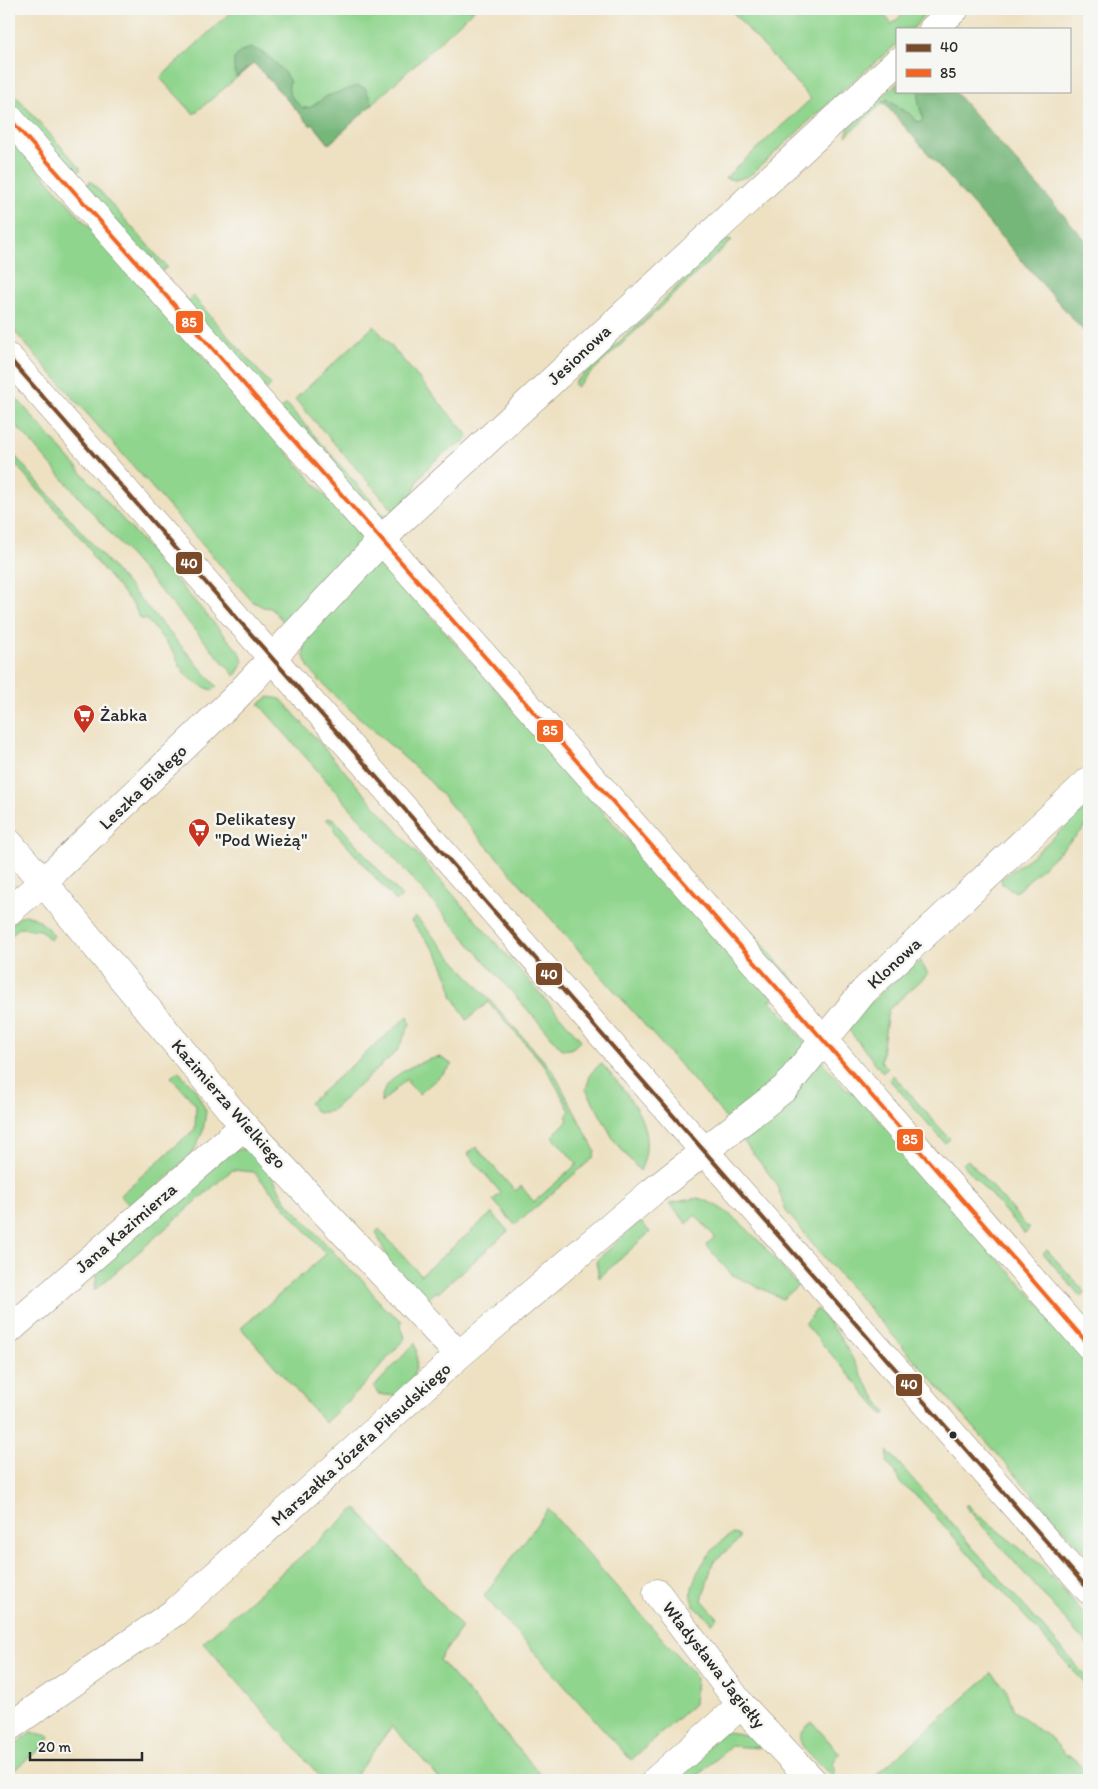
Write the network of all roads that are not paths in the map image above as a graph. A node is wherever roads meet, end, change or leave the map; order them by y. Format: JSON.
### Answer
{"nodes":[{"id":1,"x":955,"y":9,"type":"edge"},
{"id":2,"x":934,"y":28,"type":"edge"},
{"id":3,"x":896,"y":63,"type":"edge"},
{"id":4,"x":9,"y":118,"type":"edge"},
{"id":5,"x":9,"y":358,"type":"edge"},
{"id":6,"x":381,"y":541,"type":"junction"},
{"id":7,"x":272,"y":658,"type":"junction"},
{"id":8,"x":1089,"y":781,"type":"edge"},
{"id":9,"x":9,"y":843,"type":"edge"},
{"id":10,"x":44,"y":882,"type":"junction"},
{"id":11,"x":9,"y":911,"type":"edge"},
{"id":12,"x":824,"y":1041,"type":"junction"},
{"id":13,"x":244,"y":1126,"type":"junction"},
{"id":14,"x":705,"y":1151,"type":"junction"},
{"id":15,"x":9,"y":1330,"type":"edge"},
{"id":16,"x":1089,"y":1345,"type":"edge"},
{"id":17,"x":460,"y":1355,"type":"junction"},
{"id":18,"x":1089,"y":1590,"type":"edge"},
{"id":19,"x":657,"y":1593,"type":"dead end"},
{"id":20,"x":742,"y":1705,"type":"junction"},
{"id":21,"x":9,"y":1727,"type":"edge"},
{"id":22,"x":656,"y":1780,"type":"edge"},
{"id":23,"x":812,"y":1780,"type":"edge"}],
"edges":[{"from":1,"to":2,"type":"street"},
{"from":3,"to":6,"type":"street","name":"Jesionowa"},
{"from":4,"to":6,"type":"street"},
{"from":5,"to":7,"type":"street"},
{"from":6,"to":7,"type":"street","name":"Jesionowa"},
{"from":6,"to":12,"type":"street"},
{"from":7,"to":10,"type":"street","name":"Leszka Białego"},
{"from":7,"to":14,"type":"street"},
{"from":8,"to":12,"type":"street","name":"Klonowa"},
{"from":9,"to":10,"type":"street","name":"Kazimierza Wielkiego"},
{"from":10,"to":11,"type":"street","name":"Leszka Białego"},
{"from":10,"to":13,"type":"street","name":"Kazimierza Wielkiego"},
{"from":12,"to":14,"type":"street","name":"Klonowa"},
{"from":12,"to":16,"type":"street"},
{"from":13,"to":15,"type":"street","name":"Jana Kazimierza"},
{"from":13,"to":17,"type":"street","name":"Kazimierza Wielkiego"},
{"from":14,"to":17,"type":"street","name":"Marszałka Józefa Piłsudskiego"},
{"from":14,"to":18,"type":"street"},
{"from":17,"to":21,"type":"street","name":"Marszałka Józefa Piłsudskiego"},
{"from":19,"to":20,"type":"street","name":"Władysława Jagiełły"},
{"from":20,"to":22,"type":"street"},
{"from":20,"to":23,"type":"street","name":"Władysława Jagiełły"}]}
